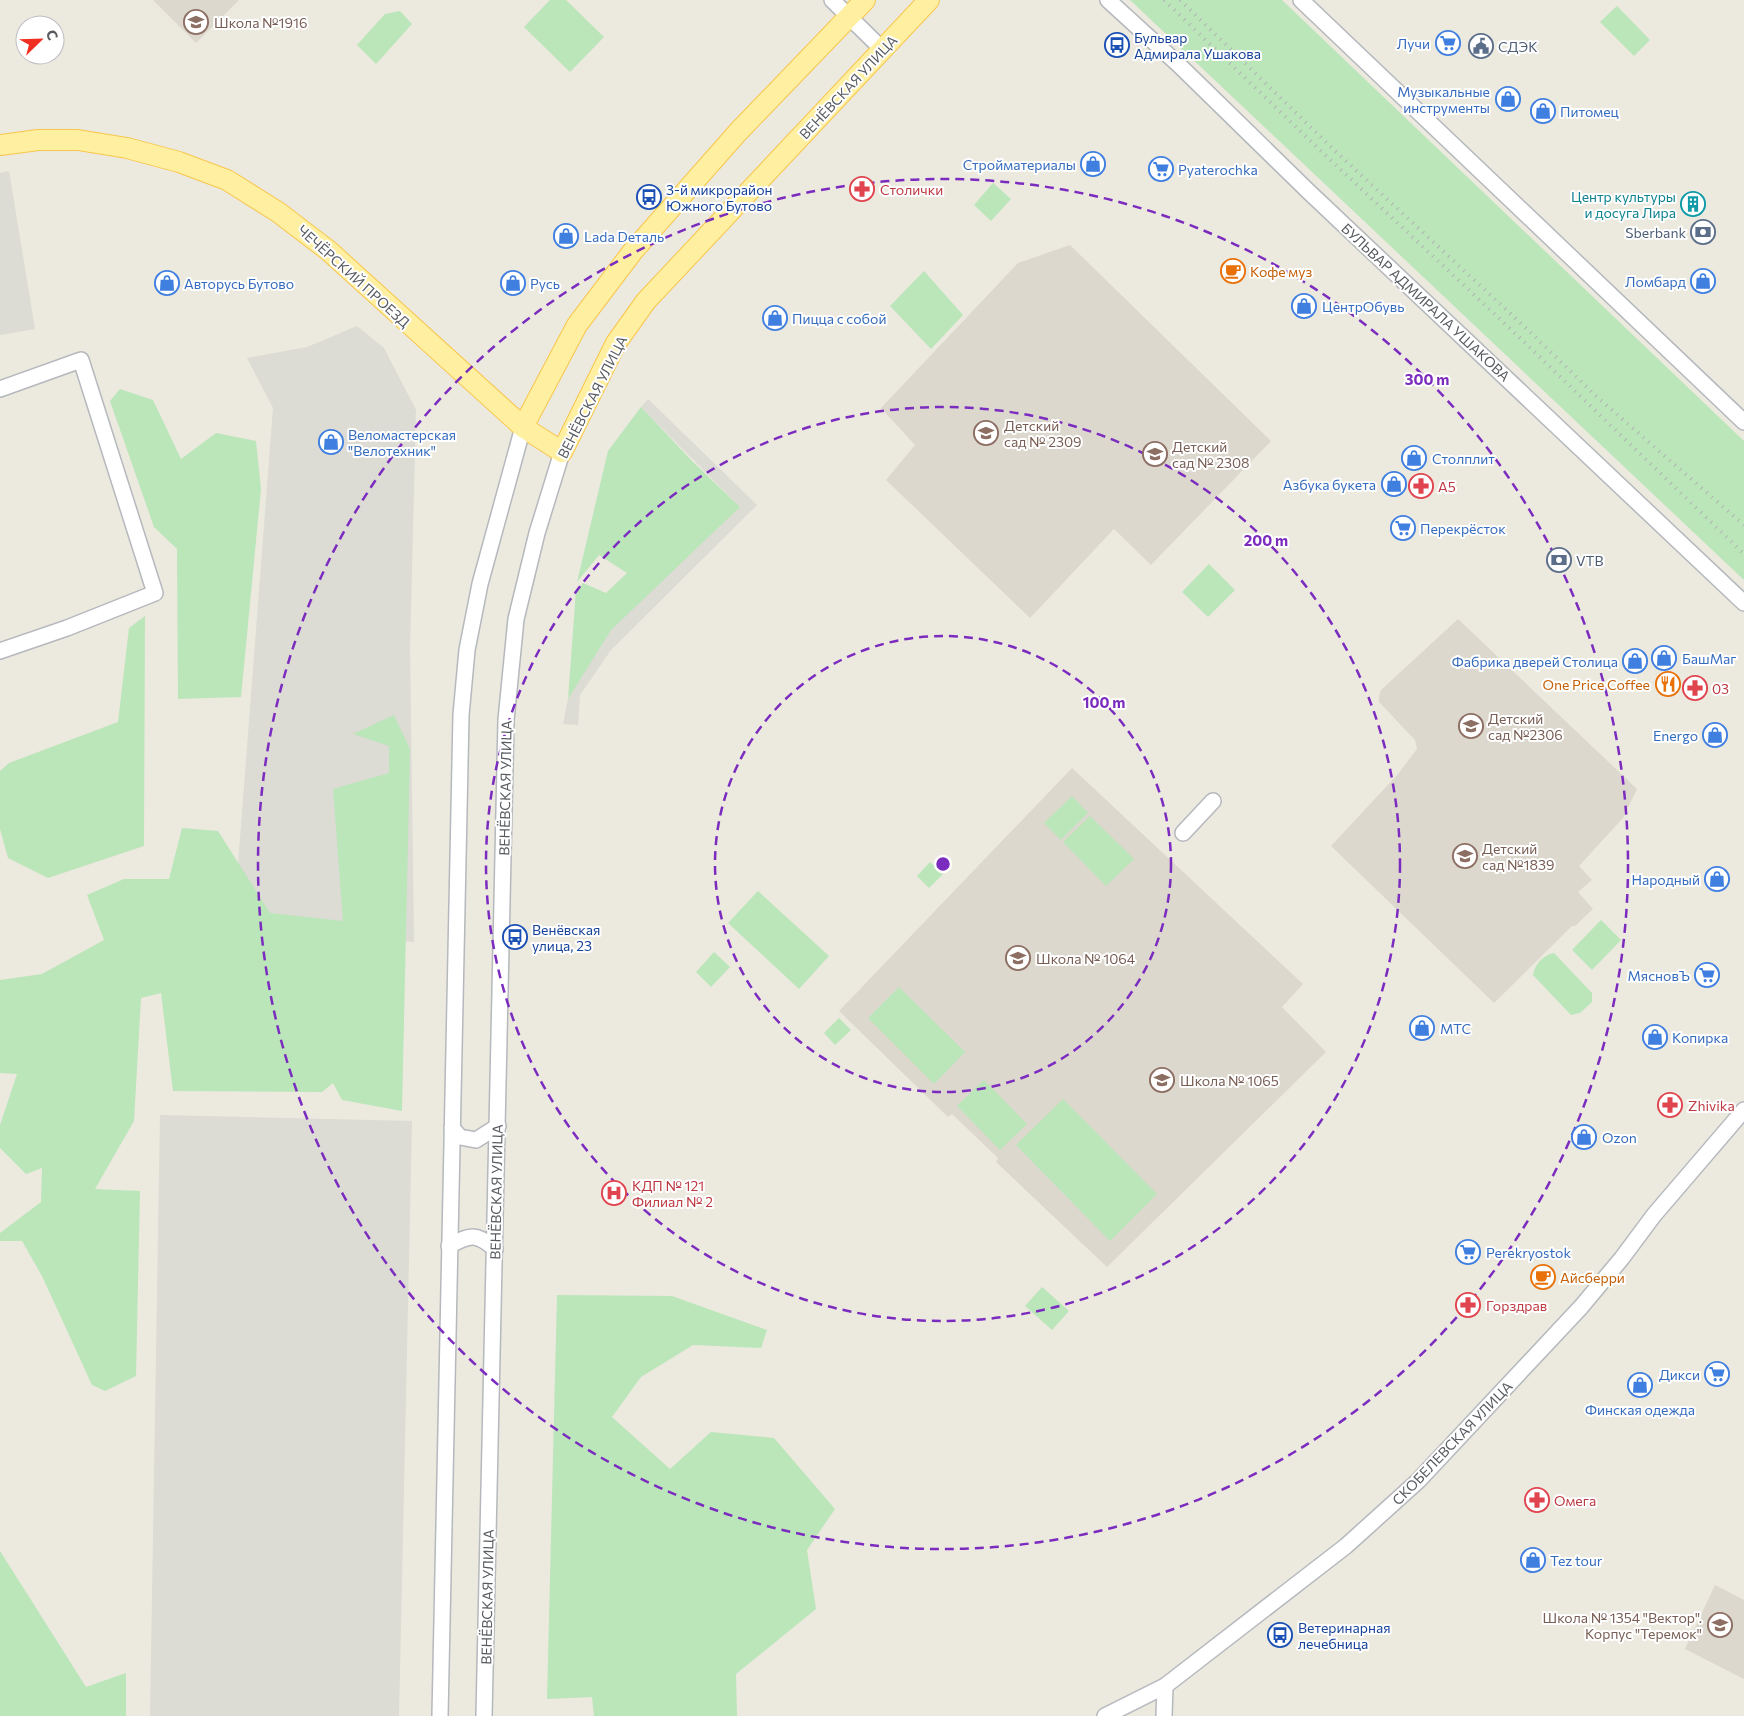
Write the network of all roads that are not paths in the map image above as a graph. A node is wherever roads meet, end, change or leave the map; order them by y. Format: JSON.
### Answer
{"nodes":[{"id":1,"x":832,"y":0,"type":"edge"},
{"id":2,"x":865,"y":0,"type":"edge"},
{"id":3,"x":929,"y":0,"type":"edge"},
{"id":4,"x":1108,"y":0,"type":"edge"},
{"id":5,"x":1301,"y":0,"type":"edge"},
{"id":6,"x":849,"y":16,"type":"junction"},
{"id":7,"x":883,"y":50,"type":"junction"},
{"id":8,"x":0,"y":145,"type":"edge"},
{"id":9,"x":0,"y":389,"type":"edge"},
{"id":10,"x":1744,"y":422,"type":"edge"},
{"id":11,"x":523,"y":426,"type":"junction"},
{"id":12,"x":562,"y":452,"type":"junction"},
{"id":13,"x":1744,"y":603,"type":"edge"},
{"id":14,"x":0,"y":651,"type":"edge"},
{"id":15,"x":1213,"y":801,"type":"dead end"},
{"id":16,"x":1183,"y":833,"type":"dead end"},
{"id":17,"x":1744,"y":1110,"type":"edge"},
{"id":18,"x":498,"y":1126,"type":"junction"},
{"id":19,"x":452,"y":1128,"type":"junction"},
{"id":20,"x":449,"y":1246,"type":"junction"},
{"id":21,"x":495,"y":1249,"type":"junction"},
{"id":22,"x":1164,"y":1686,"type":"junction"},
{"id":23,"x":440,"y":1716,"type":"edge"},
{"id":24,"x":484,"y":1716,"type":"edge"},
{"id":25,"x":1106,"y":1716,"type":"edge"},
{"id":26,"x":1164,"y":1716,"type":"edge"}],
"edges":[{"from":1,"to":6,"type":"street"},
{"from":2,"to":6,"type":"main road"},
{"from":3,"to":7,"type":"main road","name":"ВЕНЁВСКАЯ УЛИЦА"},
{"from":4,"to":13,"type":"street","name":"БУЛЬВАР АДМИРАЛА УШАКОВА"},
{"from":5,"to":10,"type":"street"},
{"from":6,"to":7,"type":"street"},
{"from":6,"to":11,"type":"main road"},
{"from":7,"to":12,"type":"main road","name":"ВЕНЁВСКАЯ УЛИЦА"},
{"from":8,"to":11,"type":"main road","name":"ЧЕЧЁРСКИЙ ПРОЕЗД"},
{"from":9,"to":14,"type":"street"},
{"from":11,"to":12,"type":"main road","name":"ЧЕЧЁРСКИЙ ПРОЕЗД"},
{"from":11,"to":19,"type":"street"},
{"from":12,"to":18,"type":"street","name":"ВЕНЁВСКАЯ УЛИЦА"},
{"from":15,"to":16,"type":"street"},
{"from":17,"to":22,"type":"street","name":"СКОБЕЛЕВСКАЯ УЛИЦА"},
{"from":18,"to":19,"type":"street"},
{"from":18,"to":21,"type":"street","name":"ВЕНЁВСКАЯ УЛИЦА"},
{"from":19,"to":20,"type":"street"},
{"from":20,"to":21,"type":"street"},
{"from":20,"to":23,"type":"street"},
{"from":21,"to":24,"type":"street","name":"ВЕНЁВСКАЯ УЛИЦА"},
{"from":22,"to":25,"type":"street","name":"СКОБЕЛЕВСКАЯ УЛИЦА"},
{"from":22,"to":26,"type":"street"}]}
